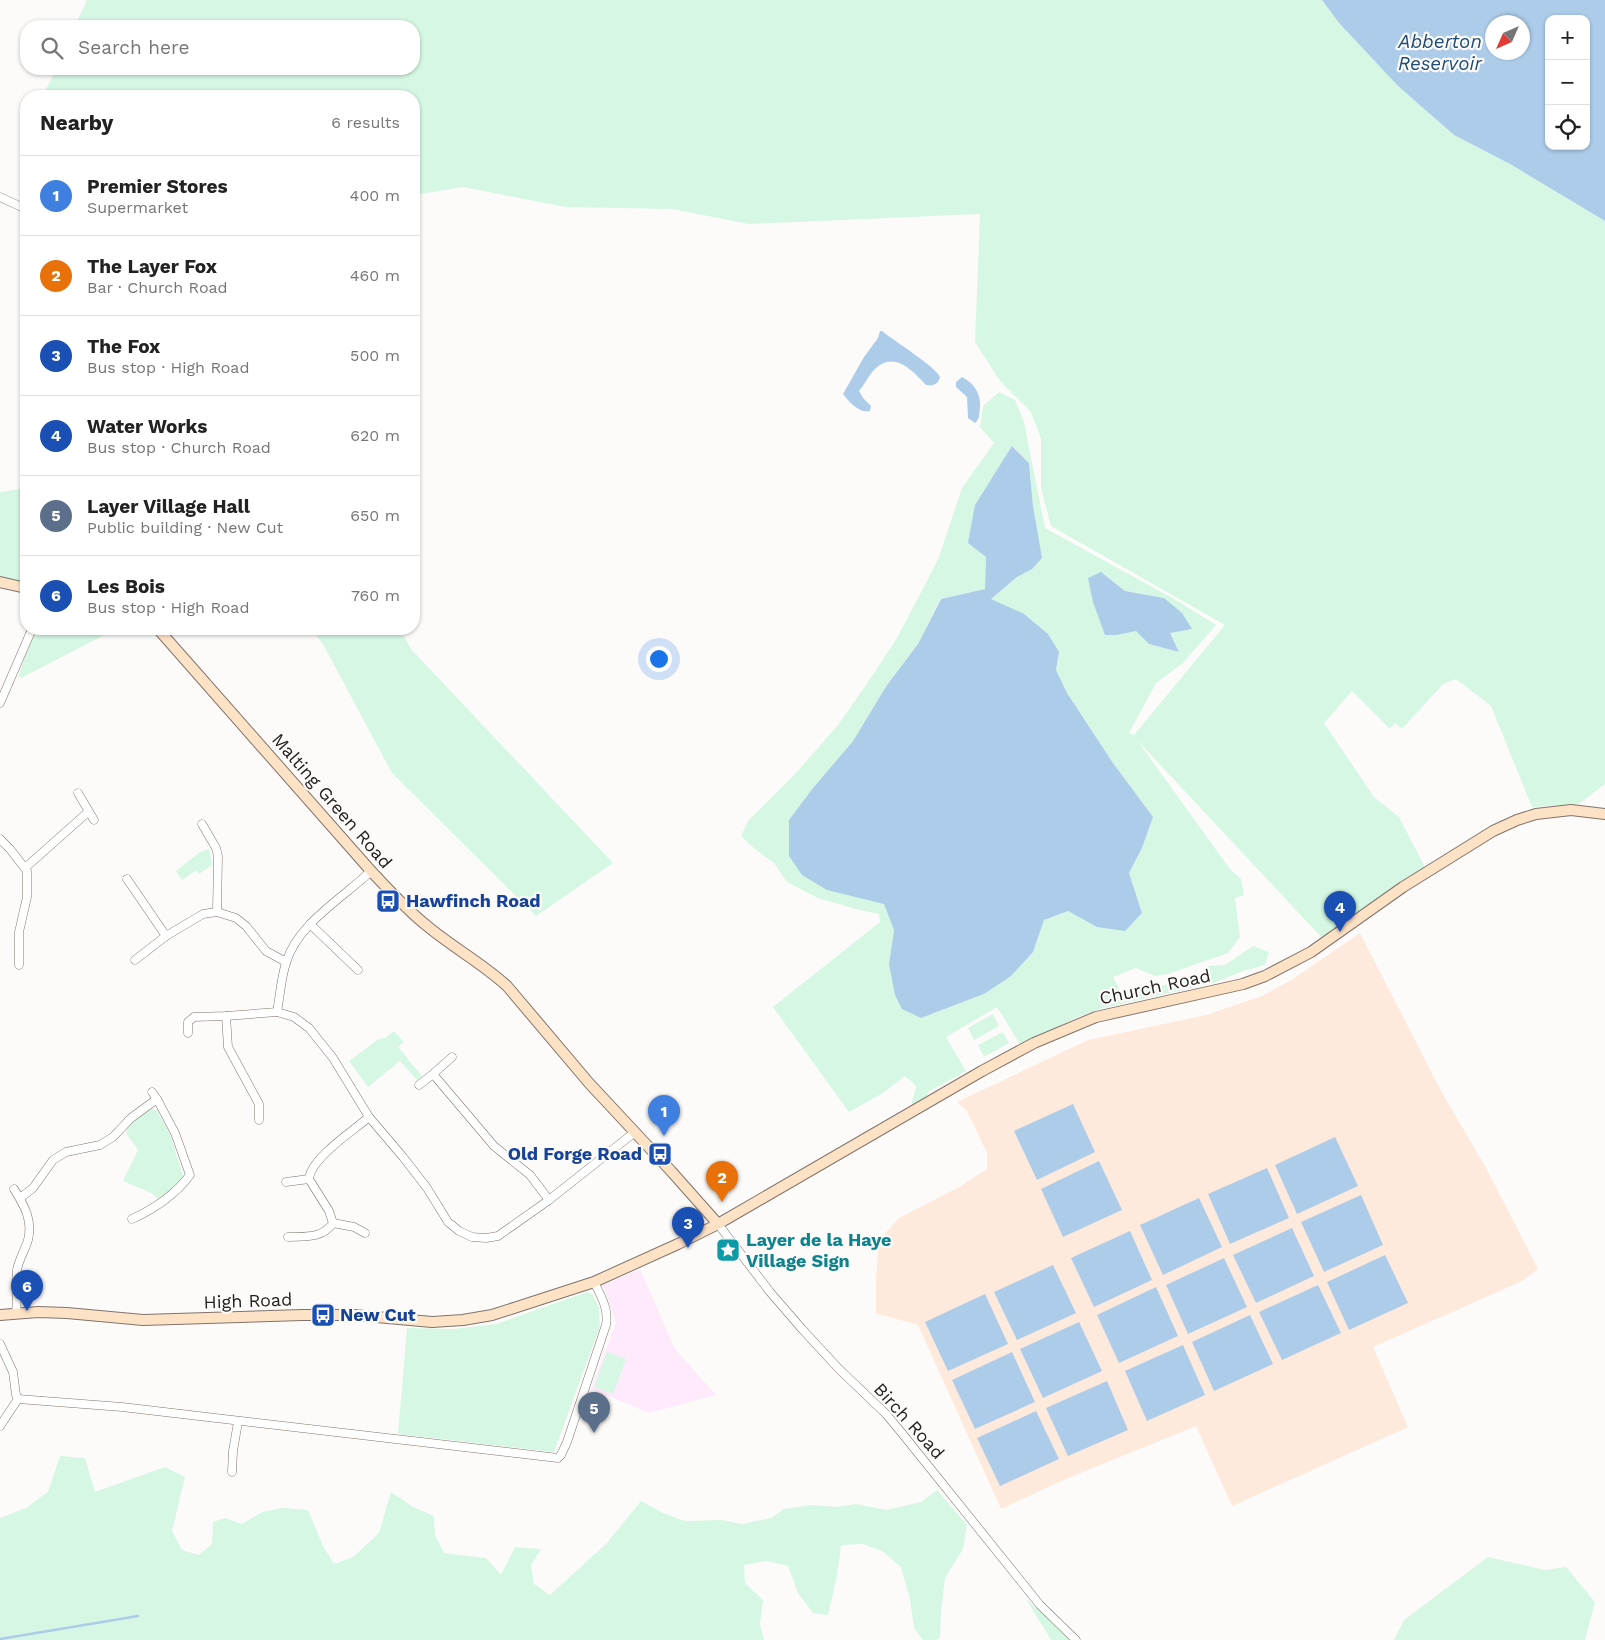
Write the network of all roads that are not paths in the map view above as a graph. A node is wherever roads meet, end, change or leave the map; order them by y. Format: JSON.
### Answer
{"nodes":[{"id":1,"x":0,"y":197,"type":"edge"},
{"id":2,"x":20,"y":205,"type":"edge"},
{"id":3,"x":0,"y":582,"type":"edge"},
{"id":4,"x":20,"y":587,"type":"edge"},
{"id":5,"x":29,"y":635,"type":"edge"},
{"id":6,"x":163,"y":635,"type":"edge"},
{"id":7,"x":0,"y":703,"type":"edge"},
{"id":8,"x":78,"y":793,"type":"dead end"},
{"id":9,"x":88,"y":812,"type":"junction"},
{"id":10,"x":1605,"y":814,"type":"edge"},
{"id":11,"x":94,"y":820,"type":"dead end"},
{"id":12,"x":202,"y":824,"type":"dead end"},
{"id":13,"x":0,"y":839,"type":"edge"},
{"id":14,"x":25,"y":868,"type":"junction"},
{"id":15,"x":371,"y":871,"type":"junction"},
{"id":16,"x":128,"y":879,"type":"dead end"},
{"id":17,"x":217,"y":912,"type":"junction"},
{"id":18,"x":310,"y":924,"type":"junction"},
{"id":19,"x":166,"y":936,"type":"junction"},
{"id":20,"x":135,"y":960,"type":"dead end"},
{"id":21,"x":286,"y":962,"type":"junction"},
{"id":22,"x":19,"y":965,"type":"dead end"},
{"id":23,"x":358,"y":970,"type":"dead end"},
{"id":24,"x":277,"y":1012,"type":"junction"},
{"id":25,"x":226,"y":1016,"type":"junction"},
{"id":26,"x":188,"y":1033,"type":"dead end"},
{"id":27,"x":452,"y":1057,"type":"dead end"},
{"id":28,"x":433,"y":1074,"type":"junction"},
{"id":29,"x":419,"y":1085,"type":"dead end"},
{"id":30,"x":369,"y":1117,"type":"junction"},
{"id":31,"x":259,"y":1120,"type":"dead end"},
{"id":32,"x":635,"y":1132,"type":"junction"},
{"id":33,"x":332,"y":1135,"type":"dead end"},
{"id":34,"x":338,"y":1143,"type":"junction"},
{"id":35,"x":309,"y":1179,"type":"junction"},
{"id":36,"x":286,"y":1182,"type":"dead end"},
{"id":37,"x":14,"y":1189,"type":"dead end"},
{"id":38,"x":20,"y":1198,"type":"junction"},
{"id":39,"x":549,"y":1200,"type":"junction"},
{"id":40,"x":132,"y":1219,"type":"dead end"},
{"id":41,"x":332,"y":1223,"type":"junction"},
{"id":42,"x":718,"y":1224,"type":"junction"},
{"id":43,"x":365,"y":1233,"type":"dead end"},
{"id":44,"x":288,"y":1237,"type":"dead end"},
{"id":45,"x":594,"y":1282,"type":"junction"},
{"id":46,"x":16,"y":1313,"type":"junction"},
{"id":47,"x":0,"y":1315,"type":"edge"},
{"id":48,"x":0,"y":1344,"type":"edge"},
{"id":49,"x":18,"y":1399,"type":"junction"},
{"id":50,"x":238,"y":1422,"type":"junction"},
{"id":51,"x":0,"y":1426,"type":"edge"},
{"id":52,"x":232,"y":1472,"type":"dead end"},
{"id":53,"x":1076,"y":1640,"type":"edge"}],
"edges":[{"from":1,"to":2,"type":"street"},
{"from":3,"to":4,"type":"main road"},
{"from":5,"to":7,"type":"street"},
{"from":6,"to":15,"type":"main road","name":"Malting Green Road"},
{"from":8,"to":9,"type":"street"},
{"from":9,"to":11,"type":"street"},
{"from":9,"to":14,"type":"street"},
{"from":10,"to":42,"type":"main road","name":"Church Road"},
{"from":12,"to":17,"type":"street"},
{"from":13,"to":14,"type":"street"},
{"from":14,"to":22,"type":"street"},
{"from":15,"to":18,"type":"street"},
{"from":15,"to":32,"type":"main road","name":"Malting Green Road"},
{"from":16,"to":19,"type":"street"},
{"from":17,"to":19,"type":"street"},
{"from":17,"to":21,"type":"street"},
{"from":18,"to":21,"type":"street"},
{"from":18,"to":23,"type":"street"},
{"from":19,"to":20,"type":"street"},
{"from":21,"to":24,"type":"street"},
{"from":24,"to":25,"type":"street"},
{"from":24,"to":30,"type":"street"},
{"from":25,"to":26,"type":"street"},
{"from":25,"to":31,"type":"street"},
{"from":27,"to":28,"type":"street"},
{"from":28,"to":29,"type":"street"},
{"from":28,"to":39,"type":"street"},
{"from":30,"to":34,"type":"street"},
{"from":30,"to":39,"type":"street"},
{"from":32,"to":39,"type":"street"},
{"from":32,"to":42,"type":"main road","name":"Malting Green Road"},
{"from":33,"to":34,"type":"street"},
{"from":34,"to":35,"type":"street"},
{"from":35,"to":36,"type":"street"},
{"from":35,"to":41,"type":"street"},
{"from":37,"to":38,"type":"street"},
{"from":38,"to":40,"type":"street"},
{"from":38,"to":46,"type":"street"},
{"from":41,"to":43,"type":"street"},
{"from":41,"to":44,"type":"street"},
{"from":42,"to":45,"type":"main road","name":"High Road"},
{"from":42,"to":53,"type":"street","name":"Birch Road"},
{"from":45,"to":46,"type":"main road","name":"High Road"},
{"from":45,"to":50,"type":"street"},
{"from":46,"to":47,"type":"main road","name":"High Road"},
{"from":48,"to":49,"type":"street"},
{"from":49,"to":50,"type":"street"},
{"from":49,"to":51,"type":"street"},
{"from":50,"to":52,"type":"street"}]}
